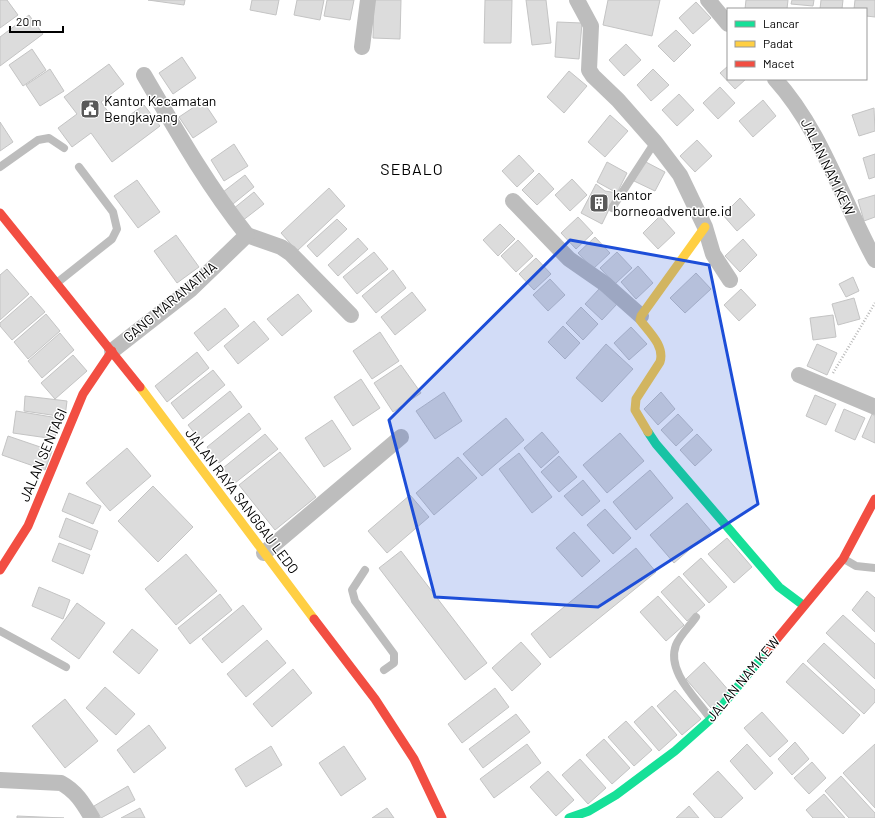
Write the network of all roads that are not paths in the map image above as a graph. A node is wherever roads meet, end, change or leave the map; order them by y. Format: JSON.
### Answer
{"nodes":[{"id":1,"x":368,"y":0,"type":"edge"},
{"id":2,"x":708,"y":0,"type":"edge"},
{"id":3,"x":580,"y":2,"type":"edge"},
{"id":4,"x":727,"y":23,"type":"edge"},
{"id":5,"x":362,"y":47,"type":"dead end"},
{"id":6,"x":144,"y":76,"type":"dead end"},
{"id":7,"x":776,"y":80,"type":"edge"},
{"id":8,"x":655,"y":142,"type":"junction"},
{"id":9,"x":64,"y":148,"type":"dead end"},
{"id":10,"x":79,"y":166,"type":"dead end"},
{"id":11,"x":0,"y":167,"type":"edge"},
{"id":12,"x":513,"y":201,"type":"dead end"},
{"id":13,"x":612,"y":208,"type":"dead end"},
{"id":14,"x":0,"y":213,"type":"edge"},
{"id":15,"x":705,"y":227,"type":"junction"},
{"id":16,"x":247,"y":235,"type":"junction"},
{"id":17,"x":875,"y":260,"type":"edge"},
{"id":18,"x":730,"y":280,"type":"dead end"},
{"id":19,"x":56,"y":284,"type":"junction"},
{"id":20,"x":351,"y":315,"type":"dead end"},
{"id":21,"x":641,"y":316,"type":"junction"},
{"id":22,"x":112,"y":351,"type":"junction"},
{"id":23,"x":799,"y":375,"type":"dead end"},
{"id":24,"x":875,"y":407,"type":"edge"},
{"id":25,"x":401,"y":437,"type":"dead end"},
{"id":26,"x":875,"y":499,"type":"edge"},
{"id":27,"x":264,"y":553,"type":"junction"},
{"id":28,"x":843,"y":559,"type":"junction"},
{"id":29,"x":875,"y":568,"type":"edge"},
{"id":30,"x":0,"y":570,"type":"edge"},
{"id":31,"x":365,"y":570,"type":"dead end"},
{"id":32,"x":803,"y":605,"type":"junction"},
{"id":33,"x":696,"y":617,"type":"dead end"},
{"id":34,"x":0,"y":631,"type":"edge"},
{"id":35,"x":66,"y":667,"type":"dead end"},
{"id":36,"x":384,"y":670,"type":"dead end"},
{"id":37,"x":711,"y":719,"type":"junction"},
{"id":38,"x":0,"y":780,"type":"edge"},
{"id":39,"x":590,"y":815,"type":"edge"},
{"id":40,"x":92,"y":818,"type":"edge"},
{"id":41,"x":442,"y":818,"type":"edge"},
{"id":42,"x":570,"y":818,"type":"edge"}],
"edges":[{"from":1,"to":5,"type":"street"},
{"from":2,"to":4,"type":"street"},
{"from":3,"to":8,"type":"street"},
{"from":6,"to":16,"type":"street"},
{"from":7,"to":17,"type":"street","name":"JALAN NAM KEW"},
{"from":8,"to":13,"type":"lane"},
{"from":8,"to":15,"type":"street"},
{"from":9,"to":11,"type":"lane"},
{"from":10,"to":19,"type":"lane"},
{"from":12,"to":21,"type":"street"},
{"from":14,"to":19,"type":"main road","name":"JALAN RAYA SANGGAU LEDO"},
{"from":15,"to":18,"type":"street"},
{"from":15,"to":21,"type":"main road"},
{"from":16,"to":20,"type":"street"},
{"from":16,"to":22,"type":"street","name":"GANG MARANATHA"},
{"from":19,"to":22,"type":"main road","name":"JALAN RAYA SANGGAU LEDO"},
{"from":21,"to":32,"type":"main road"},
{"from":22,"to":27,"type":"main road","name":"JALAN RAYA SANGGAU LEDO"},
{"from":22,"to":30,"type":"main road","name":"JALAN SENTAGI"},
{"from":23,"to":24,"type":"street"},
{"from":25,"to":27,"type":"street"},
{"from":26,"to":28,"type":"main road","name":"JALAN NAM KEW"},
{"from":27,"to":41,"type":"main road","name":"JALAN RAYA SANGGAU LEDO"},
{"from":28,"to":29,"type":"lane"},
{"from":28,"to":32,"type":"main road","name":"JALAN NAM KEW"},
{"from":31,"to":36,"type":"lane"},
{"from":32,"to":37,"type":"main road","name":"JALAN NAM KEW"},
{"from":33,"to":37,"type":"lane"},
{"from":34,"to":35,"type":"lane"},
{"from":37,"to":39,"type":"main road","name":"JALAN NAM KEW"},
{"from":38,"to":40,"type":"street"},
{"from":39,"to":42,"type":"main road","name":"JALAN NAM KEW"}]}
